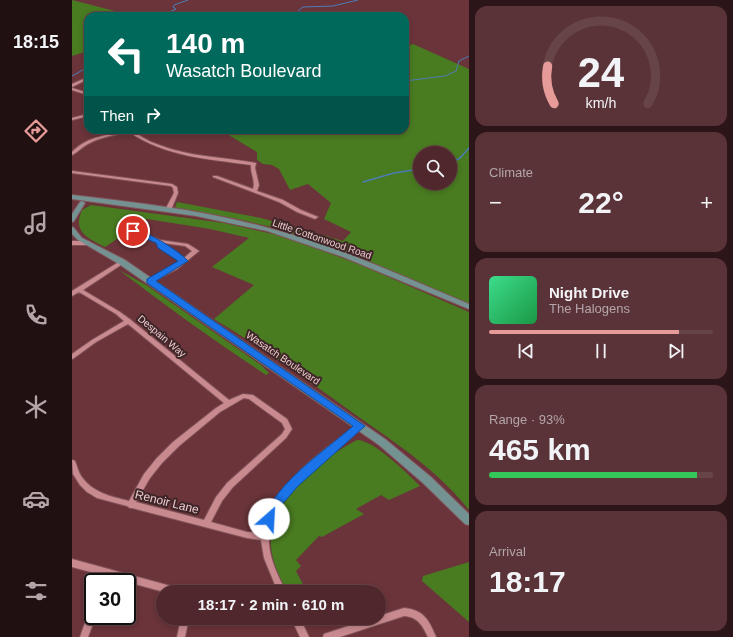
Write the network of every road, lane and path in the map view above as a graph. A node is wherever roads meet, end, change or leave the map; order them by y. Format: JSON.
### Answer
{"nodes":[{"id":1,"x":84,"y":80,"type":"edge"},
{"id":2,"x":72,"y":88,"type":"edge"},
{"id":3,"x":84,"y":92,"type":"edge"},
{"id":4,"x":84,"y":116,"type":"edge"},
{"id":5,"x":72,"y":119,"type":"edge"},
{"id":6,"x":114,"y":134,"type":"edge"},
{"id":7,"x":136,"y":134,"type":"edge"},
{"id":8,"x":72,"y":154,"type":"edge"},
{"id":9,"x":72,"y":172,"type":"edge"},
{"id":10,"x":215,"y":177,"type":"dead end"},
{"id":11,"x":254,"y":191,"type":"junction"},
{"id":12,"x":72,"y":199,"type":"edge"},
{"id":13,"x":84,"y":201,"type":"junction"},
{"id":14,"x":168,"y":210,"type":"junction"},
{"id":15,"x":315,"y":217,"type":"dead end"},
{"id":16,"x":72,"y":220,"type":"edge"},
{"id":17,"x":72,"y":229,"type":"edge"},
{"id":18,"x":133,"y":231,"type":"dead end"},
{"id":19,"x":159,"y":241,"type":"junction"},
{"id":20,"x":72,"y":243,"type":"edge"},
{"id":21,"x":88,"y":243,"type":"junction"},
{"id":22,"x":184,"y":261,"type":"junction"},
{"id":23,"x":122,"y":262,"type":"junction"},
{"id":24,"x":150,"y":281,"type":"junction"},
{"id":25,"x":79,"y":290,"type":"junction"},
{"id":26,"x":72,"y":294,"type":"edge"},
{"id":27,"x":469,"y":307,"type":"edge"},
{"id":28,"x":129,"y":321,"type":"junction"},
{"id":29,"x":72,"y":357,"type":"edge"},
{"id":30,"x":228,"y":403,"type":"junction"},
{"id":31,"x":360,"y":426,"type":"junction"},
{"id":32,"x":73,"y":467,"type":"edge"},
{"id":33,"x":130,"y":505,"type":"junction"},
{"id":34,"x":469,"y":522,"type":"edge"},
{"id":35,"x":206,"y":524,"type":"junction"},
{"id":36,"x":265,"y":538,"type":"junction"},
{"id":37,"x":72,"y":563,"type":"edge"},
{"id":38,"x":107,"y":573,"type":"edge"},
{"id":39,"x":136,"y":581,"type":"edge"},
{"id":40,"x":279,"y":585,"type":"edge"},
{"id":41,"x":156,"y":586,"type":"edge"},
{"id":42,"x":88,"y":625,"type":"edge"},
{"id":43,"x":184,"y":625,"type":"edge"},
{"id":44,"x":299,"y":625,"type":"edge"},
{"id":45,"x":84,"y":637,"type":"edge"},
{"id":46,"x":181,"y":637,"type":"edge"},
{"id":47,"x":305,"y":637,"type":"edge"},
{"id":48,"x":327,"y":637,"type":"edge"},
{"id":49,"x":432,"y":637,"type":"edge"}],
"edges":[{"from":1,"to":2,"type":"street"},
{"from":2,"to":3,"type":"street"},
{"from":4,"to":5,"type":"street"},
{"from":6,"to":8,"type":"street"},
{"from":7,"to":11,"type":"street"},
{"from":9,"to":14,"type":"street"},
{"from":10,"to":11,"type":"street"},
{"from":11,"to":15,"type":"street"},
{"from":12,"to":13,"type":"main road"},
{"from":13,"to":14,"type":"main road","name":"Little Cottonwood Road"},
{"from":13,"to":16,"type":"main road"},
{"from":14,"to":27,"type":"main road","name":"Little Cottonwood Road"},
{"from":17,"to":21,"type":"main road","name":"Wasatch Boulevard"},
{"from":18,"to":19,"type":"street"},
{"from":19,"to":22,"type":"street"},
{"from":19,"to":22,"type":"street"},
{"from":20,"to":21,"type":"street"},
{"from":21,"to":23,"type":"main road","name":"Wasatch Boulevard"},
{"from":22,"to":24,"type":"street"},
{"from":23,"to":24,"type":"main road","name":"Wasatch Boulevard"},
{"from":23,"to":25,"type":"street"},
{"from":24,"to":31,"type":"main road","name":"Wasatch Boulevard"},
{"from":25,"to":26,"type":"street"},
{"from":25,"to":28,"type":"street","name":"Despain Way"},
{"from":28,"to":29,"type":"street"},
{"from":28,"to":30,"type":"street","name":"Despain Way"},
{"from":30,"to":33,"type":"street"},
{"from":30,"to":35,"type":"street"},
{"from":31,"to":34,"type":"main road","name":"Wasatch Boulevard"},
{"from":31,"to":36,"type":"street"},
{"from":32,"to":33,"type":"street","name":"Renoir Lane"},
{"from":33,"to":35,"type":"street","name":"Renoir Lane"},
{"from":35,"to":36,"type":"street","name":"Renoir Lane"},
{"from":36,"to":40,"type":"street"},
{"from":37,"to":38,"type":"street"},
{"from":39,"to":41,"type":"street"},
{"from":42,"to":45,"type":"street"},
{"from":43,"to":46,"type":"street"},
{"from":44,"to":47,"type":"street"},
{"from":48,"to":49,"type":"street"}]}
